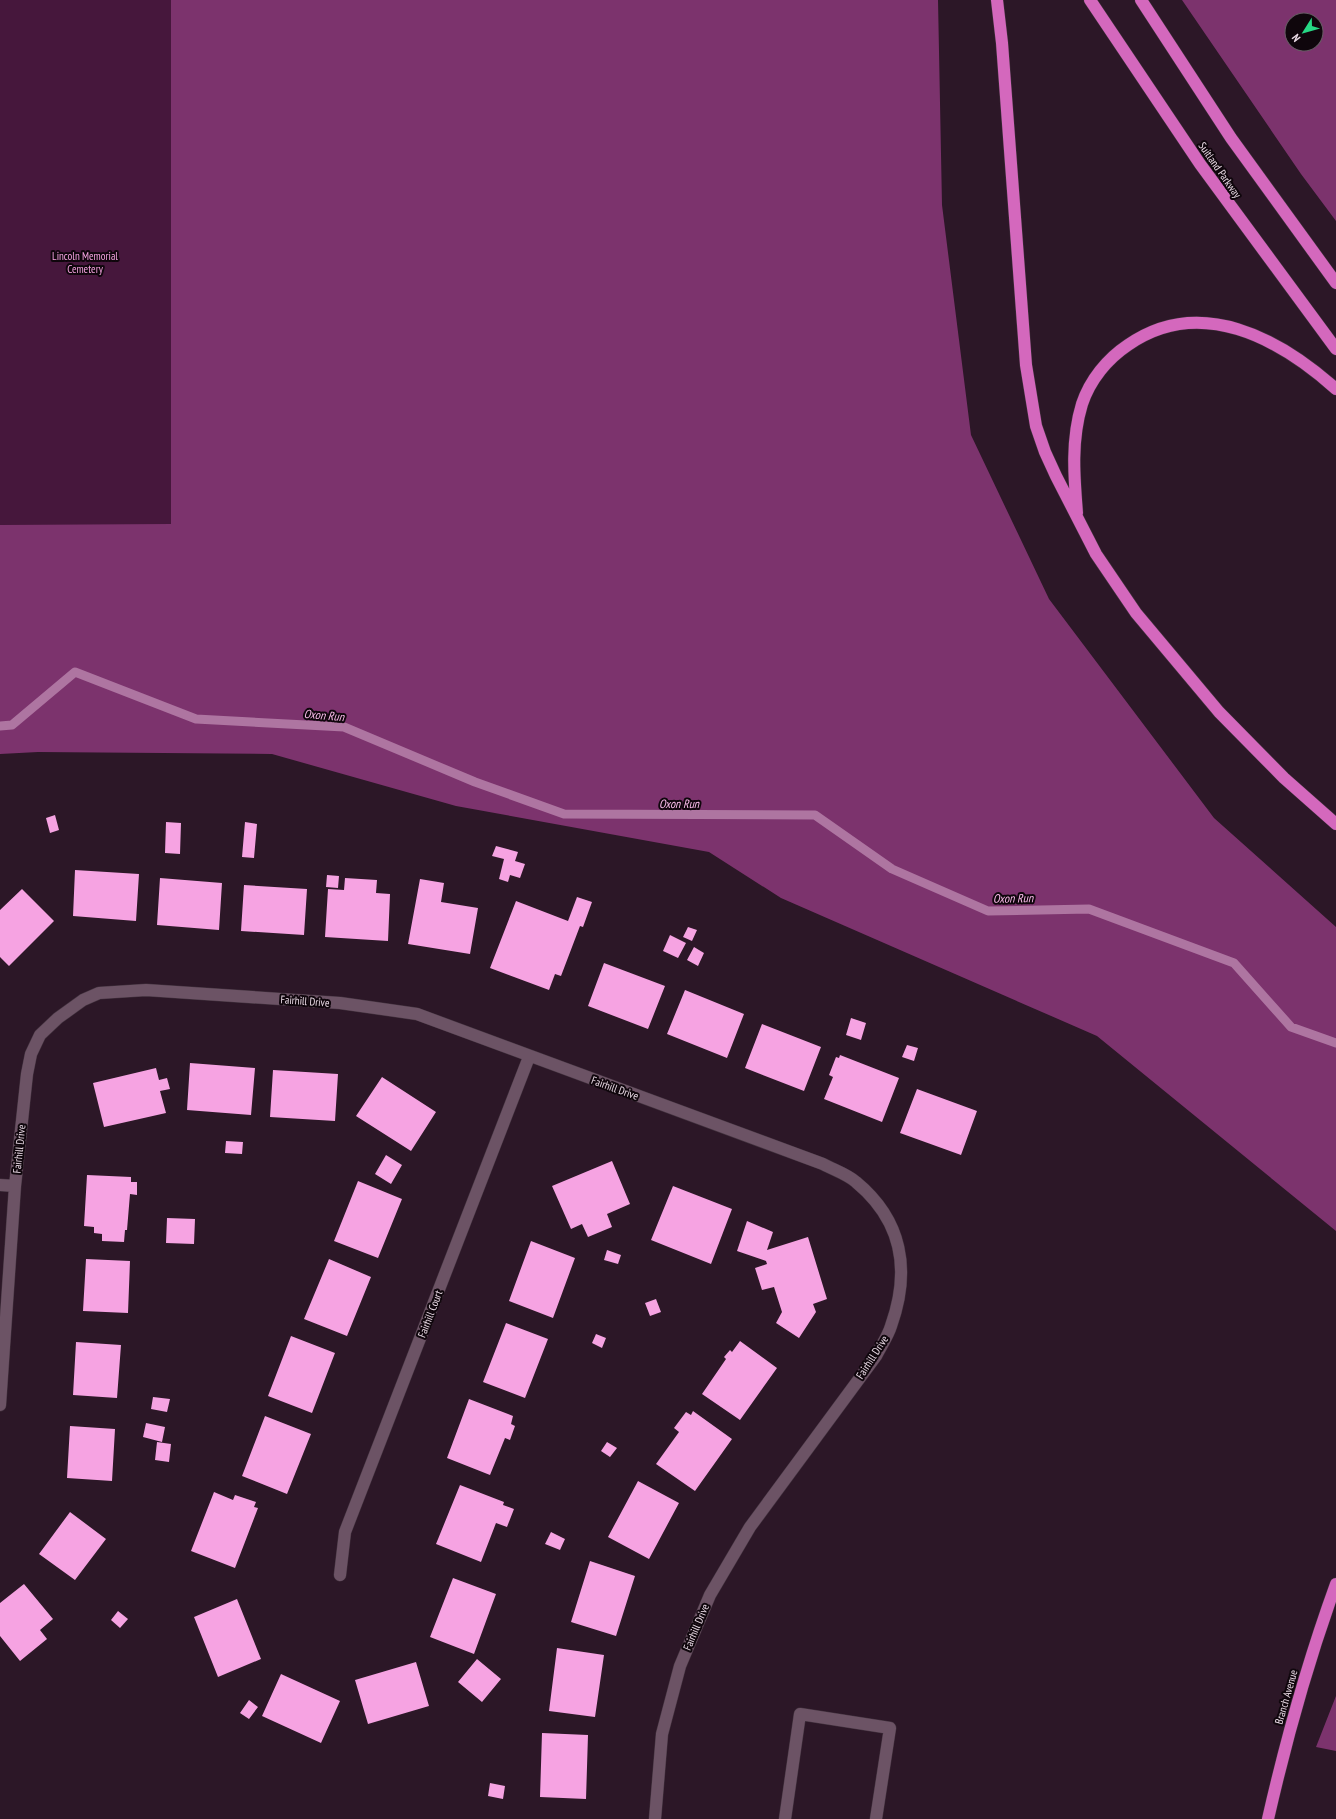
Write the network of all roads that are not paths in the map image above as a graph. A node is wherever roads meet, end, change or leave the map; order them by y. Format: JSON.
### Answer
{"nodes":[{"id":1,"x":997,"y":0,"type":"edge"},
{"id":2,"x":1090,"y":0,"type":"edge"},
{"id":3,"x":1141,"y":0,"type":"edge"},
{"id":4,"x":1336,"y":282,"type":"edge"},
{"id":5,"x":1336,"y":349,"type":"edge"},
{"id":6,"x":1336,"y":389,"type":"edge"},
{"id":7,"x":1078,"y":520,"type":"junction"},
{"id":8,"x":1336,"y":824,"type":"edge"},
{"id":9,"x":529,"y":1057,"type":"junction"},
{"id":10,"x":0,"y":1185,"type":"edge"},
{"id":11,"x":15,"y":1186,"type":"junction"},
{"id":12,"x":0,"y":1405,"type":"edge"},
{"id":13,"x":340,"y":1575,"type":"dead end"},
{"id":14,"x":1336,"y":1584,"type":"edge"},
{"id":15,"x":655,"y":1819,"type":"edge"},
{"id":16,"x":784,"y":1819,"type":"edge"},
{"id":17,"x":876,"y":1819,"type":"edge"},
{"id":18,"x":1268,"y":1819,"type":"edge"}],
"edges":[{"from":1,"to":7,"type":"highway"},
{"from":2,"to":5,"type":"highway","name":"Suitland Parkway"},
{"from":3,"to":4,"type":"highway"},
{"from":6,"to":7,"type":"highway"},
{"from":7,"to":8,"type":"highway"},
{"from":9,"to":11,"type":"street","name":"Fairhill Drive"},
{"from":9,"to":13,"type":"street","name":"Fairhill Court"},
{"from":9,"to":15,"type":"street","name":"Fairhill Drive"},
{"from":10,"to":11,"type":"street"},
{"from":11,"to":12,"type":"street","name":"Fairhill Drive"},
{"from":14,"to":18,"type":"highway","name":"Branch Avenue"},
{"from":16,"to":17,"type":"street"}]}
